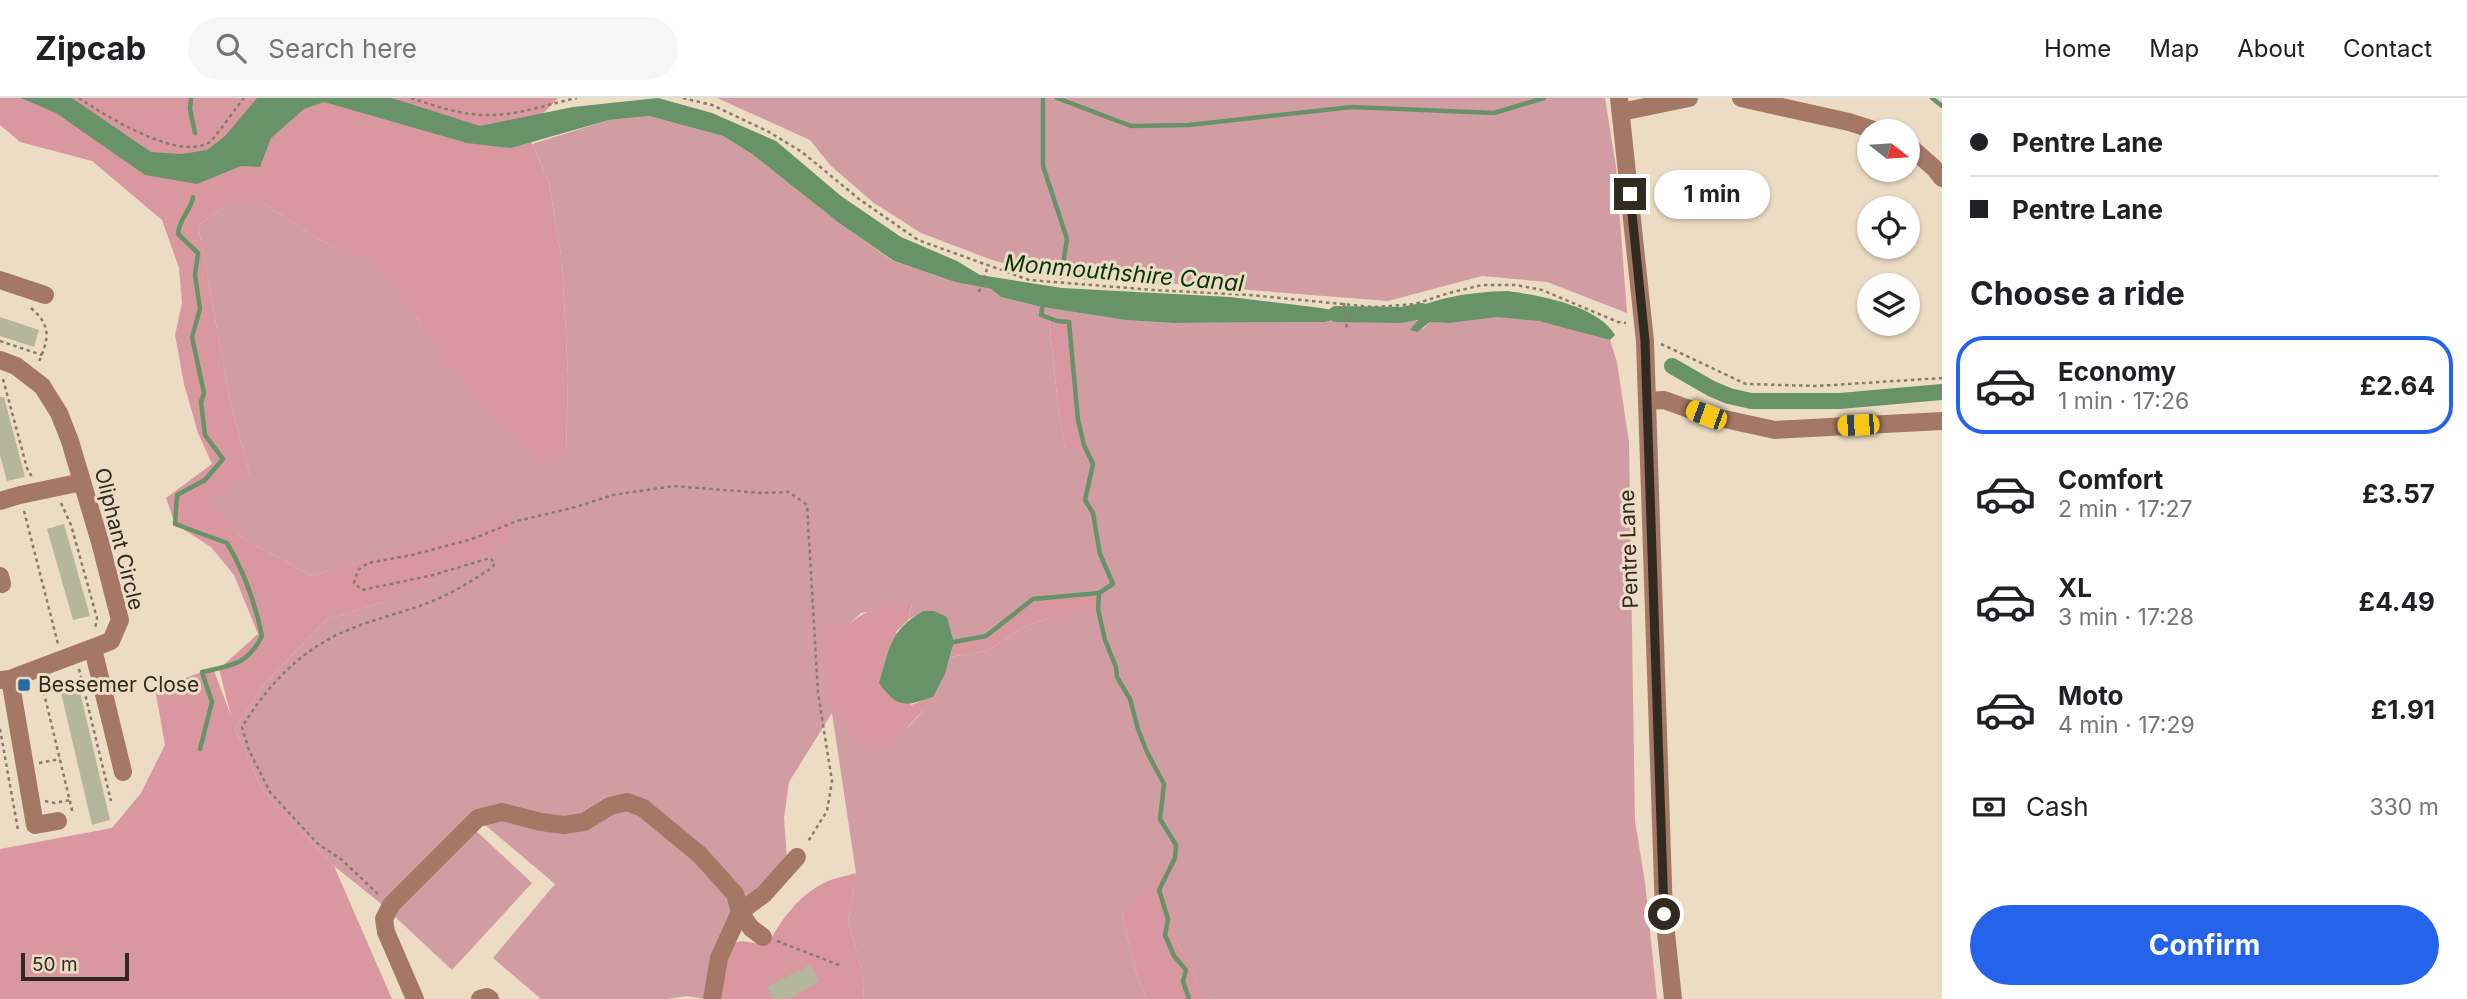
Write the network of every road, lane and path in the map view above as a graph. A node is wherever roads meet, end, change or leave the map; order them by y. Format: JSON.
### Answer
{"nodes":[{"id":1,"x":79,"y":98,"type":"edge"},
{"id":2,"x":244,"y":98,"type":"edge"},
{"id":3,"x":411,"y":98,"type":"edge"},
{"id":4,"x":577,"y":98,"type":"edge"},
{"id":5,"x":683,"y":98,"type":"edge"},
{"id":6,"x":1689,"y":98,"type":"edge"},
{"id":7,"x":1741,"y":98,"type":"edge"},
{"id":8,"x":1620,"y":105,"type":"edge"},
{"id":9,"x":1857,"y":125,"type":"edge"},
{"id":10,"x":1920,"y":155,"type":"edge"},
{"id":11,"x":1942,"y":178,"type":"edge"},
{"id":12,"x":988,"y":266,"type":"junction"},
{"id":13,"x":0,"y":279,"type":"edge"},
{"id":14,"x":979,"y":292,"type":"dead end"},
{"id":15,"x":45,"y":295,"type":"dead end"},
{"id":16,"x":1344,"y":303,"type":"junction"},
{"id":17,"x":32,"y":308,"type":"dead end"},
{"id":18,"x":1347,"y":330,"type":"dead end"},
{"id":19,"x":1644,"y":332,"type":"junction"},
{"id":20,"x":0,"y":341,"type":"edge"},
{"id":21,"x":42,"y":355,"type":"junction"},
{"id":22,"x":0,"y":360,"type":"edge"},
{"id":23,"x":1942,"y":378,"type":"edge"},
{"id":24,"x":3,"y":379,"type":"dead end"},
{"id":25,"x":33,"y":379,"type":"junction"},
{"id":26,"x":1647,"y":401,"type":"junction"},
{"id":27,"x":1942,"y":421,"type":"edge"},
{"id":28,"x":82,"y":482,"type":"junction"},
{"id":29,"x":46,"y":489,"type":"junction"},
{"id":30,"x":20,"y":495,"type":"junction"},
{"id":31,"x":0,"y":501,"type":"edge"},
{"id":32,"x":79,"y":654,"type":"junction"},
{"id":33,"x":38,"y":669,"type":"junction"},
{"id":34,"x":5,"y":679,"type":"edge"},
{"id":35,"x":0,"y":729,"type":"edge"},
{"id":36,"x":60,"y":759,"type":"junction"},
{"id":37,"x":25,"y":766,"type":"junction"},
{"id":38,"x":123,"y":772,"type":"dead end"},
{"id":39,"x":31,"y":799,"type":"junction"},
{"id":40,"x":69,"y":800,"type":"junction"},
{"id":41,"x":111,"y":801,"type":"dead end"},
{"id":42,"x":67,"y":822,"type":"joint"},
{"id":43,"x":18,"y":830,"type":"dead end"},
{"id":44,"x":797,"y":857,"type":"joint"},
{"id":45,"x":391,"y":905,"type":"junction"},
{"id":46,"x":740,"y":912,"type":"junction"},
{"id":47,"x":763,"y":937,"type":"joint"},
{"id":48,"x":839,"y":965,"type":"dead end"},
{"id":49,"x":415,"y":999,"type":"edge"},
{"id":50,"x":480,"y":999,"type":"edge"},
{"id":51,"x":491,"y":999,"type":"edge"},
{"id":52,"x":712,"y":999,"type":"edge"},
{"id":53,"x":1673,"y":999,"type":"edge"}],
"edges":[{"from":1,"to":2,"type":"path"},
{"from":3,"to":4,"type":"path"},
{"from":5,"to":12,"type":"path"},
{"from":6,"to":8,"type":"street"},
{"from":7,"to":9,"type":"street"},
{"from":8,"to":19,"type":"street","name":"Pentre Lane"},
{"from":10,"to":11,"type":"street"},
{"from":12,"to":14,"type":"path"},
{"from":12,"to":16,"type":"path"},
{"from":13,"to":15,"type":"street"},
{"from":16,"to":18,"type":"path"},
{"from":16,"to":19,"type":"path"},
{"from":17,"to":21,"type":"path"},
{"from":19,"to":23,"type":"path"},
{"from":19,"to":26,"type":"street","name":"Pentre Lane"},
{"from":20,"to":21,"type":"path"},
{"from":21,"to":25,"type":"path"},
{"from":22,"to":25,"type":"street","name":"Oliphant Circle"},
{"from":24,"to":29,"type":"path"},
{"from":25,"to":28,"type":"street","name":"Oliphant Circle"},
{"from":26,"to":27,"type":"street"},
{"from":26,"to":53,"type":"street","name":"Pentre Lane"},
{"from":28,"to":29,"type":"street"},
{"from":28,"to":32,"type":"street","name":"Oliphant Circle"},
{"from":29,"to":30,"type":"street"},
{"from":29,"to":32,"type":"path"},
{"from":30,"to":31,"type":"street"},
{"from":30,"to":32,"type":"path"},
{"from":32,"to":33,"type":"street","name":"Oliphant Circle"},
{"from":32,"to":38,"type":"street"},
{"from":32,"to":41,"type":"path"},
{"from":33,"to":34,"type":"street","name":"Oliphant Circle"},
{"from":33,"to":36,"type":"path"},
{"from":34,"to":37,"type":"street"},
{"from":35,"to":43,"type":"path"},
{"from":36,"to":37,"type":"path"},
{"from":36,"to":40,"type":"path"},
{"from":37,"to":39,"type":"street"},
{"from":39,"to":40,"type":"path"},
{"from":39,"to":42,"type":"street"},
{"from":40,"to":42,"type":"path"},
{"from":44,"to":45,"type":"path"},
{"from":44,"to":46,"type":"street"},
{"from":45,"to":46,"type":"street"},
{"from":45,"to":49,"type":"street"},
{"from":46,"to":47,"type":"street"},
{"from":46,"to":52,"type":"street"},
{"from":47,"to":48,"type":"path"},
{"from":50,"to":51,"type":"street"}]}
